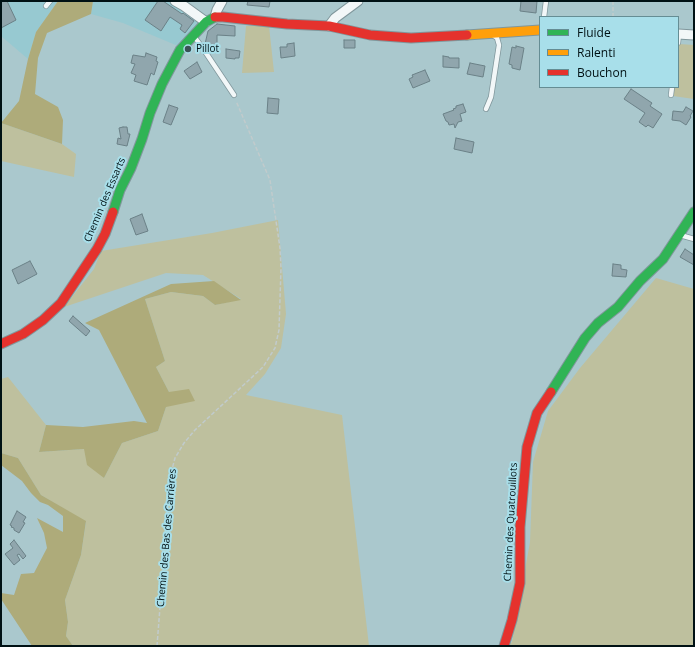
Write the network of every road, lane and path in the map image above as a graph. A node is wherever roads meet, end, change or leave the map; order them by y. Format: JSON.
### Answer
{"nodes":[{"id":1,"x":50,"y":1,"type":"edge"},
{"id":2,"x":175,"y":1,"type":"edge"},
{"id":3,"x":222,"y":1,"type":"edge"},
{"id":4,"x":358,"y":1,"type":"edge"},
{"id":5,"x":546,"y":1,"type":"edge"},
{"id":6,"x":613,"y":1,"type":"edge"},
{"id":7,"x":46,"y":6,"type":"dead end"},
{"id":8,"x":544,"y":16,"type":"edge"},
{"id":9,"x":613,"y":16,"type":"edge"},
{"id":10,"x":215,"y":17,"type":"junction"},
{"id":11,"x":206,"y":22,"type":"junction"},
{"id":12,"x":329,"y":26,"type":"junction"},
{"id":13,"x":539,"y":30,"type":"edge"},
{"id":14,"x":492,"y":34,"type":"junction"},
{"id":15,"x":193,"y":35,"type":"junction"},
{"id":16,"x":694,"y":35,"type":"edge"},
{"id":17,"x":679,"y":37,"type":"edge"},
{"id":18,"x":672,"y":88,"type":"edge"},
{"id":19,"x":234,"y":94,"type":"joint"},
{"id":20,"x":671,"y":95,"type":"dead end"},
{"id":21,"x":486,"y":109,"type":"dead end"},
{"id":22,"x":694,"y":212,"type":"edge"},
{"id":23,"x":680,"y":235,"type":"junction"},
{"id":24,"x":694,"y":239,"type":"edge"},
{"id":25,"x":1,"y":344,"type":"edge"},
{"id":26,"x":157,"y":646,"type":"edge"},
{"id":27,"x":504,"y":646,"type":"edge"}],
"edges":[{"from":1,"to":7,"type":"lane"},
{"from":2,"to":11,"type":"street"},
{"from":3,"to":10,"type":"street"},
{"from":4,"to":12,"type":"street"},
{"from":5,"to":8,"type":"lane"},
{"from":6,"to":9,"type":"path"},
{"from":10,"to":11,"type":"street","name":"Chemin des Essarts"},
{"from":10,"to":12,"type":"street"},
{"from":11,"to":15,"type":"street","name":"Chemin des Essarts"},
{"from":12,"to":14,"type":"street"},
{"from":13,"to":14,"type":"street"},
{"from":14,"to":21,"type":"lane"},
{"from":15,"to":19,"type":"lane"},
{"from":15,"to":25,"type":"street","name":"Chemin des Essarts"},
{"from":16,"to":17,"type":"street"},
{"from":18,"to":20,"type":"lane"},
{"from":19,"to":26,"type":"path","name":"Chemin des Bas des Carrières"},
{"from":22,"to":23,"type":"street","name":"Chemin des Quatrouillots"},
{"from":23,"to":24,"type":"lane"},
{"from":23,"to":27,"type":"street","name":"Chemin des Quatrouillots"}]}
